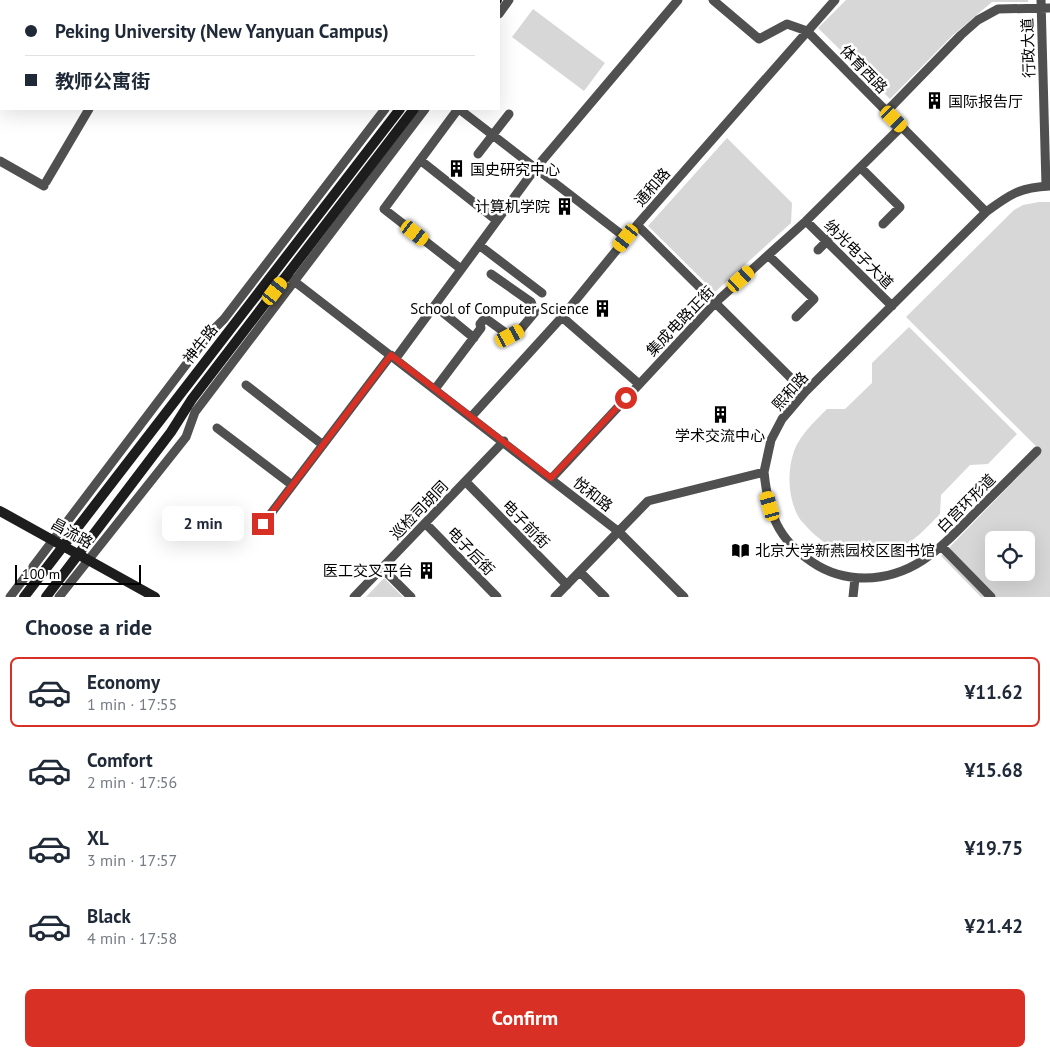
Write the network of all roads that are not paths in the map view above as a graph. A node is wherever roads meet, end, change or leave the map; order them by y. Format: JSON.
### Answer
{"nodes":[{"id":1,"x":509,"y":0,"type":"edge"},
{"id":2,"x":678,"y":0,"type":"edge"},
{"id":3,"x":713,"y":0,"type":"edge"},
{"id":4,"x":835,"y":0,"type":"edge"},
{"id":5,"x":1044,"y":5,"type":"edge"},
{"id":6,"x":500,"y":13,"type":"edge"},
{"id":7,"x":807,"y":31,"type":"junction"},
{"id":8,"x":88,"y":110,"type":"edge"},
{"id":9,"x":384,"y":110,"type":"edge"},
{"id":10,"x":399,"y":110,"type":"edge"},
{"id":11,"x":413,"y":110,"type":"edge"},
{"id":12,"x":425,"y":110,"type":"edge"},
{"id":13,"x":458,"y":110,"type":"edge"},
{"id":14,"x":460,"y":110,"type":"edge"},
{"id":15,"x":886,"y":112,"type":"junction"},
{"id":16,"x":509,"y":114,"type":"dead end"},
{"id":17,"x":901,"y":127,"type":"junction"},
{"id":18,"x":492,"y":136,"type":"junction"},
{"id":19,"x":478,"y":154,"type":"dead end"},
{"id":20,"x":420,"y":160,"type":"junction"},
{"id":21,"x":0,"y":161,"type":"edge"},
{"id":22,"x":861,"y":168,"type":"junction"},
{"id":23,"x":536,"y":169,"type":"junction"},
{"id":24,"x":1048,"y":186,"type":"edge"},
{"id":25,"x":986,"y":212,"type":"junction"},
{"id":26,"x":496,"y":220,"type":"junction"},
{"id":27,"x":806,"y":221,"type":"junction"},
{"id":28,"x":883,"y":224,"type":"dead end"},
{"id":29,"x":637,"y":225,"type":"junction"},
{"id":30,"x":837,"y":231,"type":"dead end"},
{"id":31,"x":626,"y":238,"type":"junction"},
{"id":32,"x":827,"y":241,"type":"junction"},
{"id":33,"x":479,"y":245,"type":"junction"},
{"id":34,"x":818,"y":250,"type":"dead end"},
{"id":35,"x":768,"y":255,"type":"junction"},
{"id":36,"x":461,"y":269,"type":"junction"},
{"id":37,"x":491,"y":274,"type":"dead end"},
{"id":38,"x":290,"y":278,"type":"junction"},
{"id":39,"x":542,"y":293,"type":"dead end"},
{"id":40,"x":715,"y":303,"type":"junction"},
{"id":41,"x":435,"y":306,"type":"junction"},
{"id":42,"x":892,"y":306,"type":"junction"},
{"id":43,"x":562,"y":317,"type":"junction"},
{"id":44,"x":796,"y":317,"type":"dead end"},
{"id":45,"x":474,"y":338,"type":"junction"},
{"id":46,"x":393,"y":357,"type":"junction"},
{"id":47,"x":639,"y":384,"type":"junction"},
{"id":48,"x":246,"y":385,"type":"dead end"},
{"id":49,"x":435,"y":389,"type":"junction"},
{"id":50,"x":805,"y":392,"type":"junction"},
{"id":51,"x":472,"y":417,"type":"junction"},
{"id":52,"x":217,"y":428,"type":"dead end"},
{"id":53,"x":504,"y":441,"type":"junction"},
{"id":54,"x":323,"y":445,"type":"junction"},
{"id":55,"x":1037,"y":451,"type":"dead end"},
{"id":56,"x":764,"y":472,"type":"junction"},
{"id":57,"x":551,"y":478,"type":"junction"},
{"id":58,"x":466,"y":482,"type":"junction"},
{"id":59,"x":292,"y":485,"type":"junction"},
{"id":60,"x":0,"y":511,"type":"edge"},
{"id":61,"x":425,"y":523,"type":"junction"},
{"id":62,"x":263,"y":524,"type":"dead end"},
{"id":63,"x":619,"y":532,"type":"junction"},
{"id":64,"x":52,"y":540,"type":"junction"},
{"id":65,"x":63,"y":546,"type":"junction"},
{"id":66,"x":942,"y":547,"type":"junction"},
{"id":67,"x":83,"y":557,"type":"junction"},
{"id":68,"x":382,"y":568,"type":"junction"},
{"id":69,"x":580,"y":572,"type":"junction"},
{"id":70,"x":855,"y":578,"type":"junction"},
{"id":71,"x":567,"y":585,"type":"junction"},
{"id":72,"x":10,"y":597,"type":"edge"},
{"id":73,"x":24,"y":597,"type":"edge"},
{"id":74,"x":46,"y":597,"type":"edge"},
{"id":75,"x":59,"y":597,"type":"edge"},
{"id":76,"x":155,"y":597,"type":"edge"},
{"id":77,"x":354,"y":597,"type":"edge"},
{"id":78,"x":411,"y":597,"type":"edge"},
{"id":79,"x":496,"y":597,"type":"edge"},
{"id":80,"x":556,"y":597,"type":"edge"},
{"id":81,"x":605,"y":597,"type":"edge"},
{"id":82,"x":684,"y":597,"type":"edge"},
{"id":83,"x":853,"y":597,"type":"edge"},
{"id":84,"x":990,"y":597,"type":"edge"}],
"edges":[{"from":1,"to":6,"type":"street"},
{"from":2,"to":23,"type":"street"},
{"from":3,"to":7,"type":"street"},
{"from":4,"to":7,"type":"street","name":"通和路"},
{"from":5,"to":15,"type":"street"},
{"from":5,"to":24,"type":"street","name":"行政大道"},
{"from":7,"to":15,"type":"street","name":"体育西路"},
{"from":7,"to":29,"type":"street","name":"通和路"},
{"from":8,"to":21,"type":"street"},
{"from":9,"to":64,"type":"street","name":"神牛路"},
{"from":10,"to":65,"type":"main road","name":"神牛路"},
{"from":11,"to":38,"type":"main road","name":"神牛路"},
{"from":12,"to":38,"type":"street","name":"神牛路"},
{"from":13,"to":20,"type":"street"},
{"from":14,"to":18,"type":"street"},
{"from":15,"to":17,"type":"street","name":"体育西路"},
{"from":16,"to":18,"type":"street"},
{"from":17,"to":22,"type":"street","name":"集成电路正街"},
{"from":17,"to":25,"type":"street","name":"体育西路"},
{"from":18,"to":19,"type":"street"},
{"from":18,"to":23,"type":"street"},
{"from":20,"to":26,"type":"street"},
{"from":20,"to":36,"type":"street"},
{"from":22,"to":27,"type":"street","name":"集成电路正街"},
{"from":22,"to":28,"type":"street"},
{"from":23,"to":26,"type":"street"},
{"from":23,"to":31,"type":"street"},
{"from":24,"to":25,"type":"street","name":"熙和路"},
{"from":25,"to":42,"type":"street","name":"熙和路"},
{"from":26,"to":33,"type":"street"},
{"from":27,"to":32,"type":"street","name":"纳光电子大道"},
{"from":27,"to":35,"type":"street","name":"集成电路正街"},
{"from":29,"to":31,"type":"street","name":"通和路"},
{"from":29,"to":40,"type":"street"},
{"from":30,"to":32,"type":"street"},
{"from":31,"to":43,"type":"street","name":"通和路"},
{"from":32,"to":34,"type":"street"},
{"from":32,"to":42,"type":"street","name":"纳光电子大道"},
{"from":33,"to":36,"type":"street"},
{"from":33,"to":39,"type":"street"},
{"from":35,"to":40,"type":"street","name":"集成电路正街"},
{"from":35,"to":44,"type":"street"},
{"from":36,"to":41,"type":"street"},
{"from":37,"to":45,"type":"street"},
{"from":38,"to":46,"type":"street","name":"悦和路"},
{"from":38,"to":67,"type":"main road","name":"神牛路"},
{"from":38,"to":67,"type":"street","name":"神牛路"},
{"from":40,"to":47,"type":"street","name":"集成电路正街"},
{"from":40,"to":50,"type":"street"},
{"from":41,"to":45,"type":"street"},
{"from":41,"to":46,"type":"street"},
{"from":42,"to":50,"type":"street","name":"熙和路"},
{"from":43,"to":47,"type":"street"},
{"from":43,"to":51,"type":"street","name":"通和路"},
{"from":45,"to":49,"type":"street"},
{"from":46,"to":49,"type":"street","name":"悦和路"},
{"from":46,"to":54,"type":"street"},
{"from":47,"to":57,"type":"street","name":"集成电路正街"},
{"from":48,"to":54,"type":"street"},
{"from":49,"to":51,"type":"street","name":"悦和路"},
{"from":50,"to":56,"type":"street","name":"熙和路"},
{"from":51,"to":53,"type":"street","name":"悦和路"},
{"from":52,"to":59,"type":"street"},
{"from":53,"to":57,"type":"street","name":"悦和路"},
{"from":53,"to":58,"type":"street","name":"巡检司胡同"},
{"from":54,"to":59,"type":"street"},
{"from":55,"to":66,"type":"street","name":"白宫环形道"},
{"from":56,"to":63,"type":"street"},
{"from":56,"to":70,"type":"street","name":"白宫环形道"},
{"from":57,"to":63,"type":"street","name":"悦和路"},
{"from":58,"to":61,"type":"street","name":"巡检司胡同"},
{"from":58,"to":71,"type":"street","name":"电子前街"},
{"from":59,"to":62,"type":"street"},
{"from":60,"to":64,"type":"main road","name":"昌流路"},
{"from":61,"to":68,"type":"street","name":"巡检司胡同"},
{"from":61,"to":79,"type":"street","name":"电子后街"},
{"from":63,"to":69,"type":"street"},
{"from":63,"to":82,"type":"street","name":"悦和路"},
{"from":64,"to":65,"type":"main road","name":"昌流路"},
{"from":64,"to":72,"type":"street","name":"神牛路"},
{"from":65,"to":67,"type":"main road","name":"昌流路"},
{"from":65,"to":73,"type":"main road","name":"神牛路"},
{"from":66,"to":70,"type":"street","name":"白宫环形道"},
{"from":66,"to":84,"type":"street"},
{"from":67,"to":74,"type":"main road","name":"神牛路"},
{"from":67,"to":75,"type":"street","name":"神牛路"},
{"from":67,"to":76,"type":"main road","name":"昌流路"},
{"from":68,"to":77,"type":"street","name":"巡检司胡同"},
{"from":68,"to":78,"type":"street"},
{"from":69,"to":71,"type":"street"},
{"from":69,"to":81,"type":"street"},
{"from":70,"to":83,"type":"street"},
{"from":71,"to":80,"type":"street"}]}
